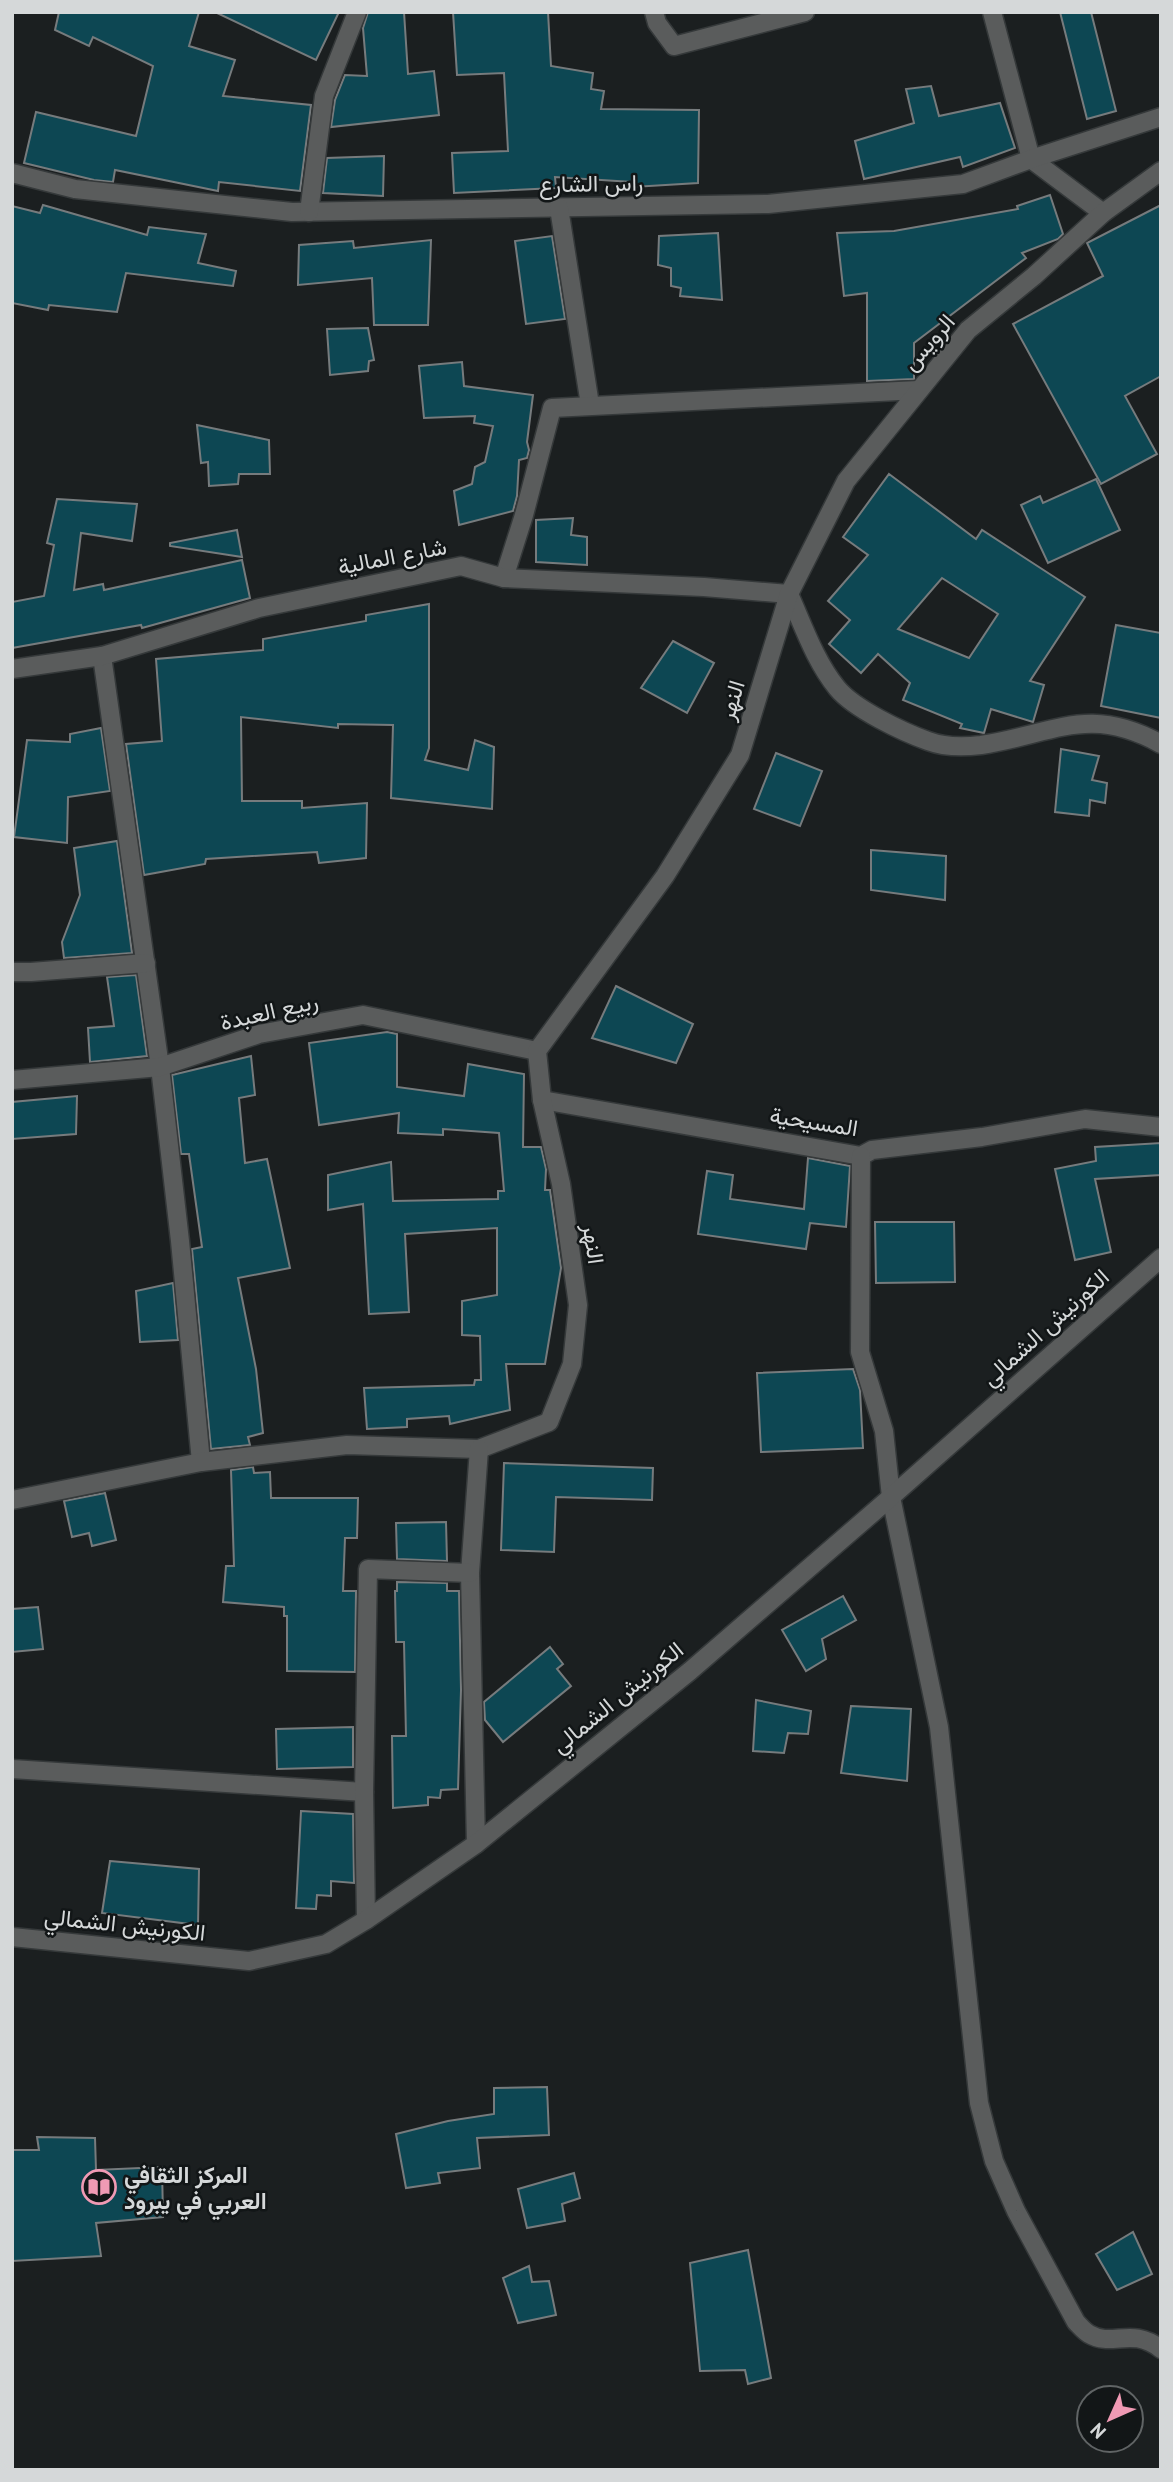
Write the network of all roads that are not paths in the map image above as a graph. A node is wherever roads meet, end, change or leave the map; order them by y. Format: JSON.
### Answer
{"nodes":[{"id":1,"x":357,"y":12,"type":"edge"},
{"id":2,"x":654,"y":12,"type":"edge"},
{"id":3,"x":806,"y":12,"type":"edge"},
{"id":4,"x":992,"y":12,"type":"edge"},
{"id":5,"x":1161,"y":117,"type":"edge"},
{"id":6,"x":1031,"y":159,"type":"junction"},
{"id":7,"x":1161,"y":171,"type":"edge"},
{"id":8,"x":12,"y":173,"type":"edge"},
{"id":9,"x":559,"y":208,"type":"junction"},
{"id":10,"x":309,"y":212,"type":"junction"},
{"id":11,"x":1103,"y":213,"type":"junction"},
{"id":12,"x":919,"y":390,"type":"junction"},
{"id":13,"x":590,"y":405,"type":"junction"},
{"id":14,"x":504,"y":579,"type":"junction"},
{"id":15,"x":789,"y":594,"type":"junction"},
{"id":16,"x":102,"y":656,"type":"junction"},
{"id":17,"x":12,"y":669,"type":"edge"},
{"id":18,"x":1161,"y":744,"type":"edge"},
{"id":19,"x":146,"y":963,"type":"junction"},
{"id":20,"x":12,"y":971,"type":"edge"},
{"id":21,"x":537,"y":1051,"type":"junction"},
{"id":22,"x":160,"y":1067,"type":"junction"},
{"id":23,"x":12,"y":1080,"type":"edge"},
{"id":24,"x":542,"y":1100,"type":"junction"},
{"id":25,"x":1161,"y":1126,"type":"edge"},
{"id":26,"x":861,"y":1156,"type":"junction"},
{"id":27,"x":1161,"y":1258,"type":"edge"},
{"id":28,"x":479,"y":1449,"type":"junction"},
{"id":29,"x":201,"y":1462,"type":"junction"},
{"id":30,"x":891,"y":1497,"type":"junction"},
{"id":31,"x":12,"y":1500,"type":"edge"},
{"id":32,"x":470,"y":1573,"type":"junction"},
{"id":33,"x":12,"y":1769,"type":"edge"},
{"id":34,"x":364,"y":1792,"type":"junction"},
{"id":35,"x":476,"y":1844,"type":"junction"},
{"id":36,"x":366,"y":1920,"type":"junction"},
{"id":37,"x":12,"y":1937,"type":"edge"},
{"id":38,"x":1161,"y":2349,"type":"edge"}],
"edges":[{"from":1,"to":10,"type":"street"},
{"from":2,"to":3,"type":"street"},
{"from":4,"to":6,"type":"street"},
{"from":5,"to":6,"type":"street","name":"راس الشارع"},
{"from":6,"to":9,"type":"street","name":"راس الشارع"},
{"from":6,"to":11,"type":"street"},
{"from":7,"to":11,"type":"street","name":"الرويس"},
{"from":8,"to":10,"type":"street","name":"راس الشارع"},
{"from":9,"to":10,"type":"street","name":"راس الشارع"},
{"from":9,"to":13,"type":"street"},
{"from":11,"to":12,"type":"street","name":"الرويس"},
{"from":12,"to":13,"type":"street"},
{"from":12,"to":15,"type":"street","name":"الرويس"},
{"from":13,"to":14,"type":"street"},
{"from":14,"to":15,"type":"street","name":"شارع المالية"},
{"from":14,"to":16,"type":"street","name":"شارع المالية"},
{"from":15,"to":18,"type":"street"},
{"from":15,"to":21,"type":"street","name":"النهر"},
{"from":16,"to":17,"type":"street","name":"شارع المالية"},
{"from":16,"to":19,"type":"street"},
{"from":19,"to":20,"type":"street"},
{"from":19,"to":22,"type":"street"},
{"from":21,"to":22,"type":"street","name":"ربيع العبدة"},
{"from":21,"to":24,"type":"street","name":"النهر"},
{"from":22,"to":23,"type":"street","name":"ربيع العبدة"},
{"from":22,"to":29,"type":"street"},
{"from":24,"to":26,"type":"street","name":"المسيحية"},
{"from":24,"to":28,"type":"street","name":"النهر"},
{"from":25,"to":26,"type":"street","name":"المسيحية"},
{"from":26,"to":30,"type":"street"},
{"from":27,"to":30,"type":"street","name":"الكورنيش الشمالي"},
{"from":28,"to":29,"type":"street","name":"النهر"},
{"from":28,"to":32,"type":"street"},
{"from":29,"to":31,"type":"street","name":"النهر"},
{"from":30,"to":35,"type":"street","name":"الكورنيش الشمالي"},
{"from":30,"to":38,"type":"street"},
{"from":32,"to":34,"type":"street"},
{"from":32,"to":35,"type":"street"},
{"from":33,"to":34,"type":"street"},
{"from":34,"to":36,"type":"street"},
{"from":35,"to":36,"type":"street","name":"الكورنيش الشمالي"},
{"from":36,"to":37,"type":"street","name":"الكورنيش الشمالي"}]}
